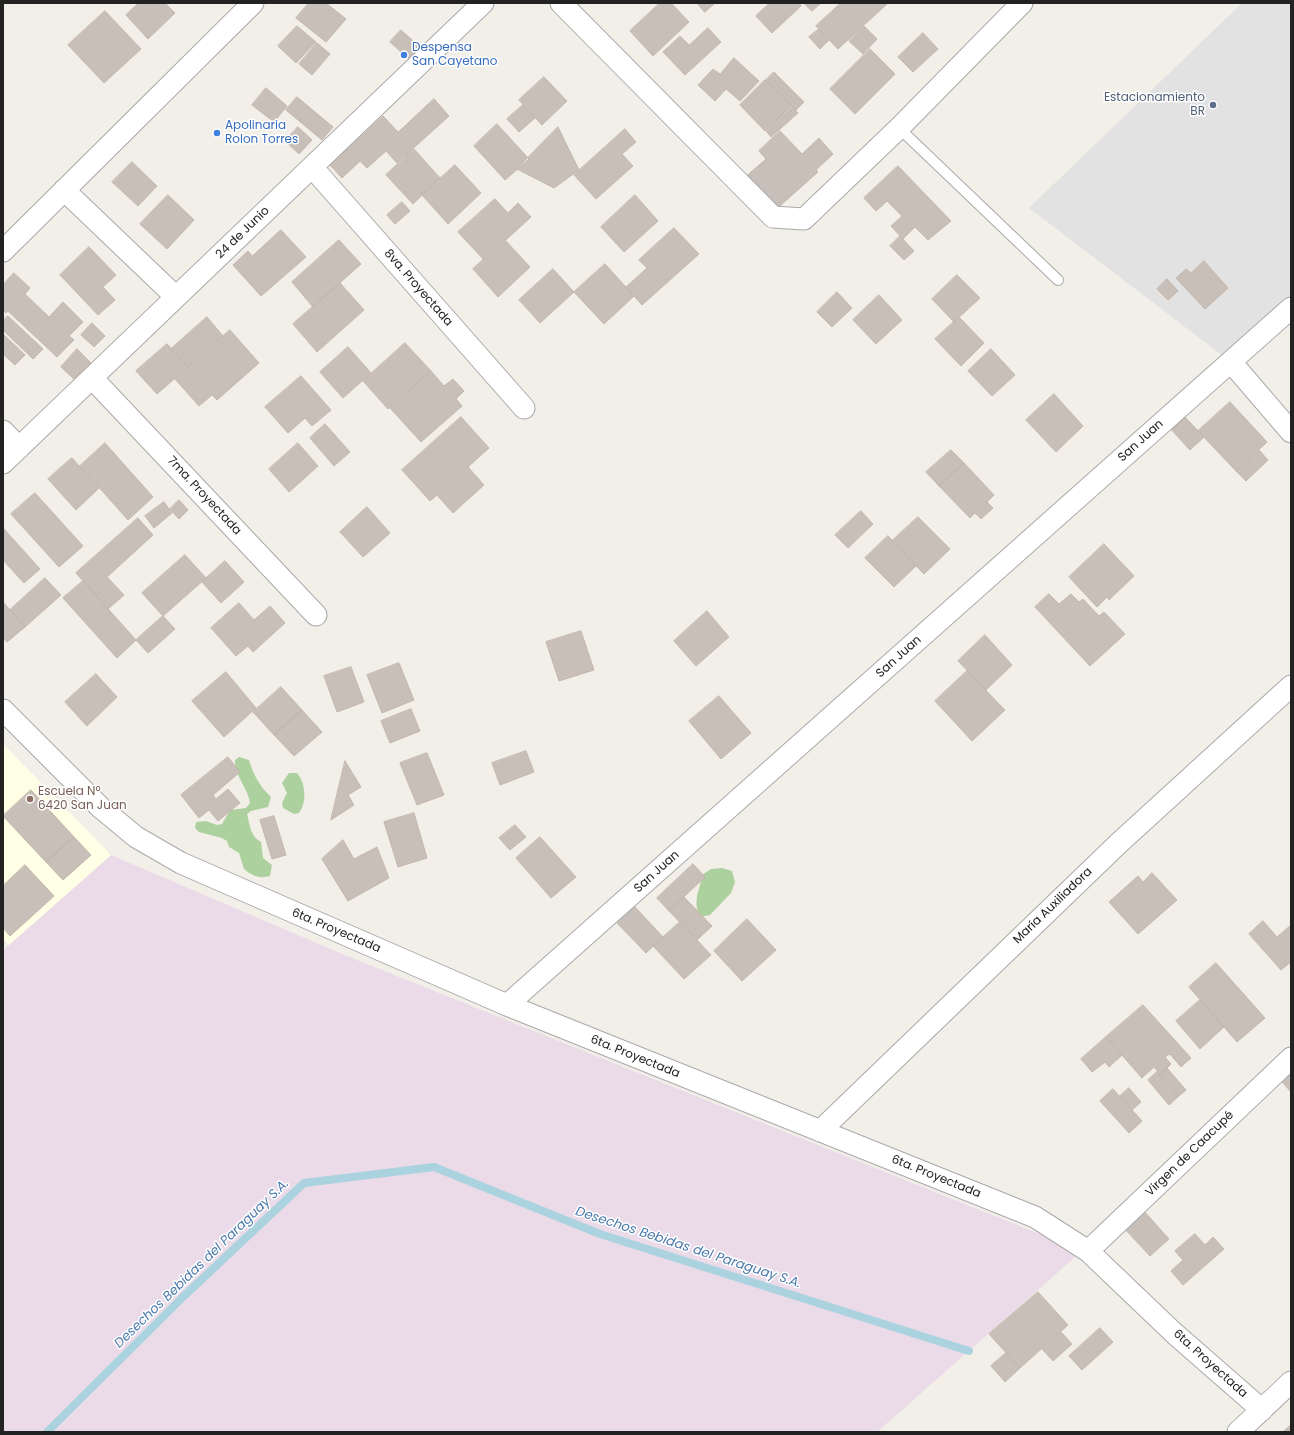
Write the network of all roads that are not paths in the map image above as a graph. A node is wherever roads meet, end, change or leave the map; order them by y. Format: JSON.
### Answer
{"nodes":[{"id":1,"x":253,"y":3,"type":"edge"},
{"id":2,"x":483,"y":3,"type":"edge"},
{"id":3,"x":561,"y":3,"type":"edge"},
{"id":4,"x":1022,"y":3,"type":"edge"},
{"id":5,"x":900,"y":128,"type":"junction"},
{"id":6,"x":312,"y":167,"type":"junction"},
{"id":7,"x":64,"y":190,"type":"junction"},
{"id":8,"x":3,"y":252,"type":"edge"},
{"id":9,"x":1058,"y":280,"type":"dead end"},
{"id":10,"x":176,"y":297,"type":"junction"},
{"id":11,"x":1291,"y":308,"type":"edge"},
{"id":12,"x":1231,"y":362,"type":"junction"},
{"id":13,"x":92,"y":378,"type":"junction"},
{"id":14,"x":524,"y":408,"type":"dead end"},
{"id":15,"x":3,"y":431,"type":"edge"},
{"id":16,"x":1291,"y":432,"type":"edge"},
{"id":17,"x":19,"y":448,"type":"junction"},
{"id":18,"x":3,"y":463,"type":"edge"},
{"id":19,"x":316,"y":615,"type":"dead end"},
{"id":20,"x":1291,"y":686,"type":"edge"},
{"id":21,"x":3,"y":710,"type":"edge"},
{"id":22,"x":507,"y":1005,"type":"junction"},
{"id":23,"x":1291,"y":1058,"type":"edge"},
{"id":24,"x":820,"y":1131,"type":"junction"},
{"id":25,"x":1088,"y":1250,"type":"junction"},
{"id":26,"x":1291,"y":1382,"type":"edge"},
{"id":27,"x":1262,"y":1410,"type":"junction"},
{"id":28,"x":1238,"y":1432,"type":"edge"}],
"edges":[{"from":1,"to":7,"type":"street"},
{"from":2,"to":6,"type":"street","name":"24 de Junio"},
{"from":3,"to":5,"type":"street"},
{"from":4,"to":5,"type":"street"},
{"from":5,"to":9,"type":"lane"},
{"from":6,"to":10,"type":"street","name":"24 de Junio"},
{"from":6,"to":14,"type":"street","name":"8va. Proyectada"},
{"from":7,"to":8,"type":"street"},
{"from":7,"to":10,"type":"street"},
{"from":10,"to":13,"type":"street","name":"24 de Junio"},
{"from":11,"to":12,"type":"street","name":"San Juan"},
{"from":12,"to":16,"type":"street"},
{"from":12,"to":22,"type":"street","name":"San Juan"},
{"from":13,"to":17,"type":"street","name":"24 de Junio"},
{"from":13,"to":19,"type":"street","name":"7ma. Proyectada"},
{"from":15,"to":17,"type":"street"},
{"from":17,"to":18,"type":"street","name":"24 de Junio"},
{"from":20,"to":24,"type":"street","name":"María Auxiliadora"},
{"from":21,"to":22,"type":"street","name":"6ta. Proyectada"},
{"from":22,"to":24,"type":"street","name":"6ta. Proyectada"},
{"from":23,"to":25,"type":"street","name":"Virgen de Caacupé"},
{"from":24,"to":25,"type":"street","name":"6ta. Proyectada"},
{"from":25,"to":27,"type":"street","name":"6ta. Proyectada"},
{"from":26,"to":27,"type":"street"},
{"from":27,"to":28,"type":"street"}]}
